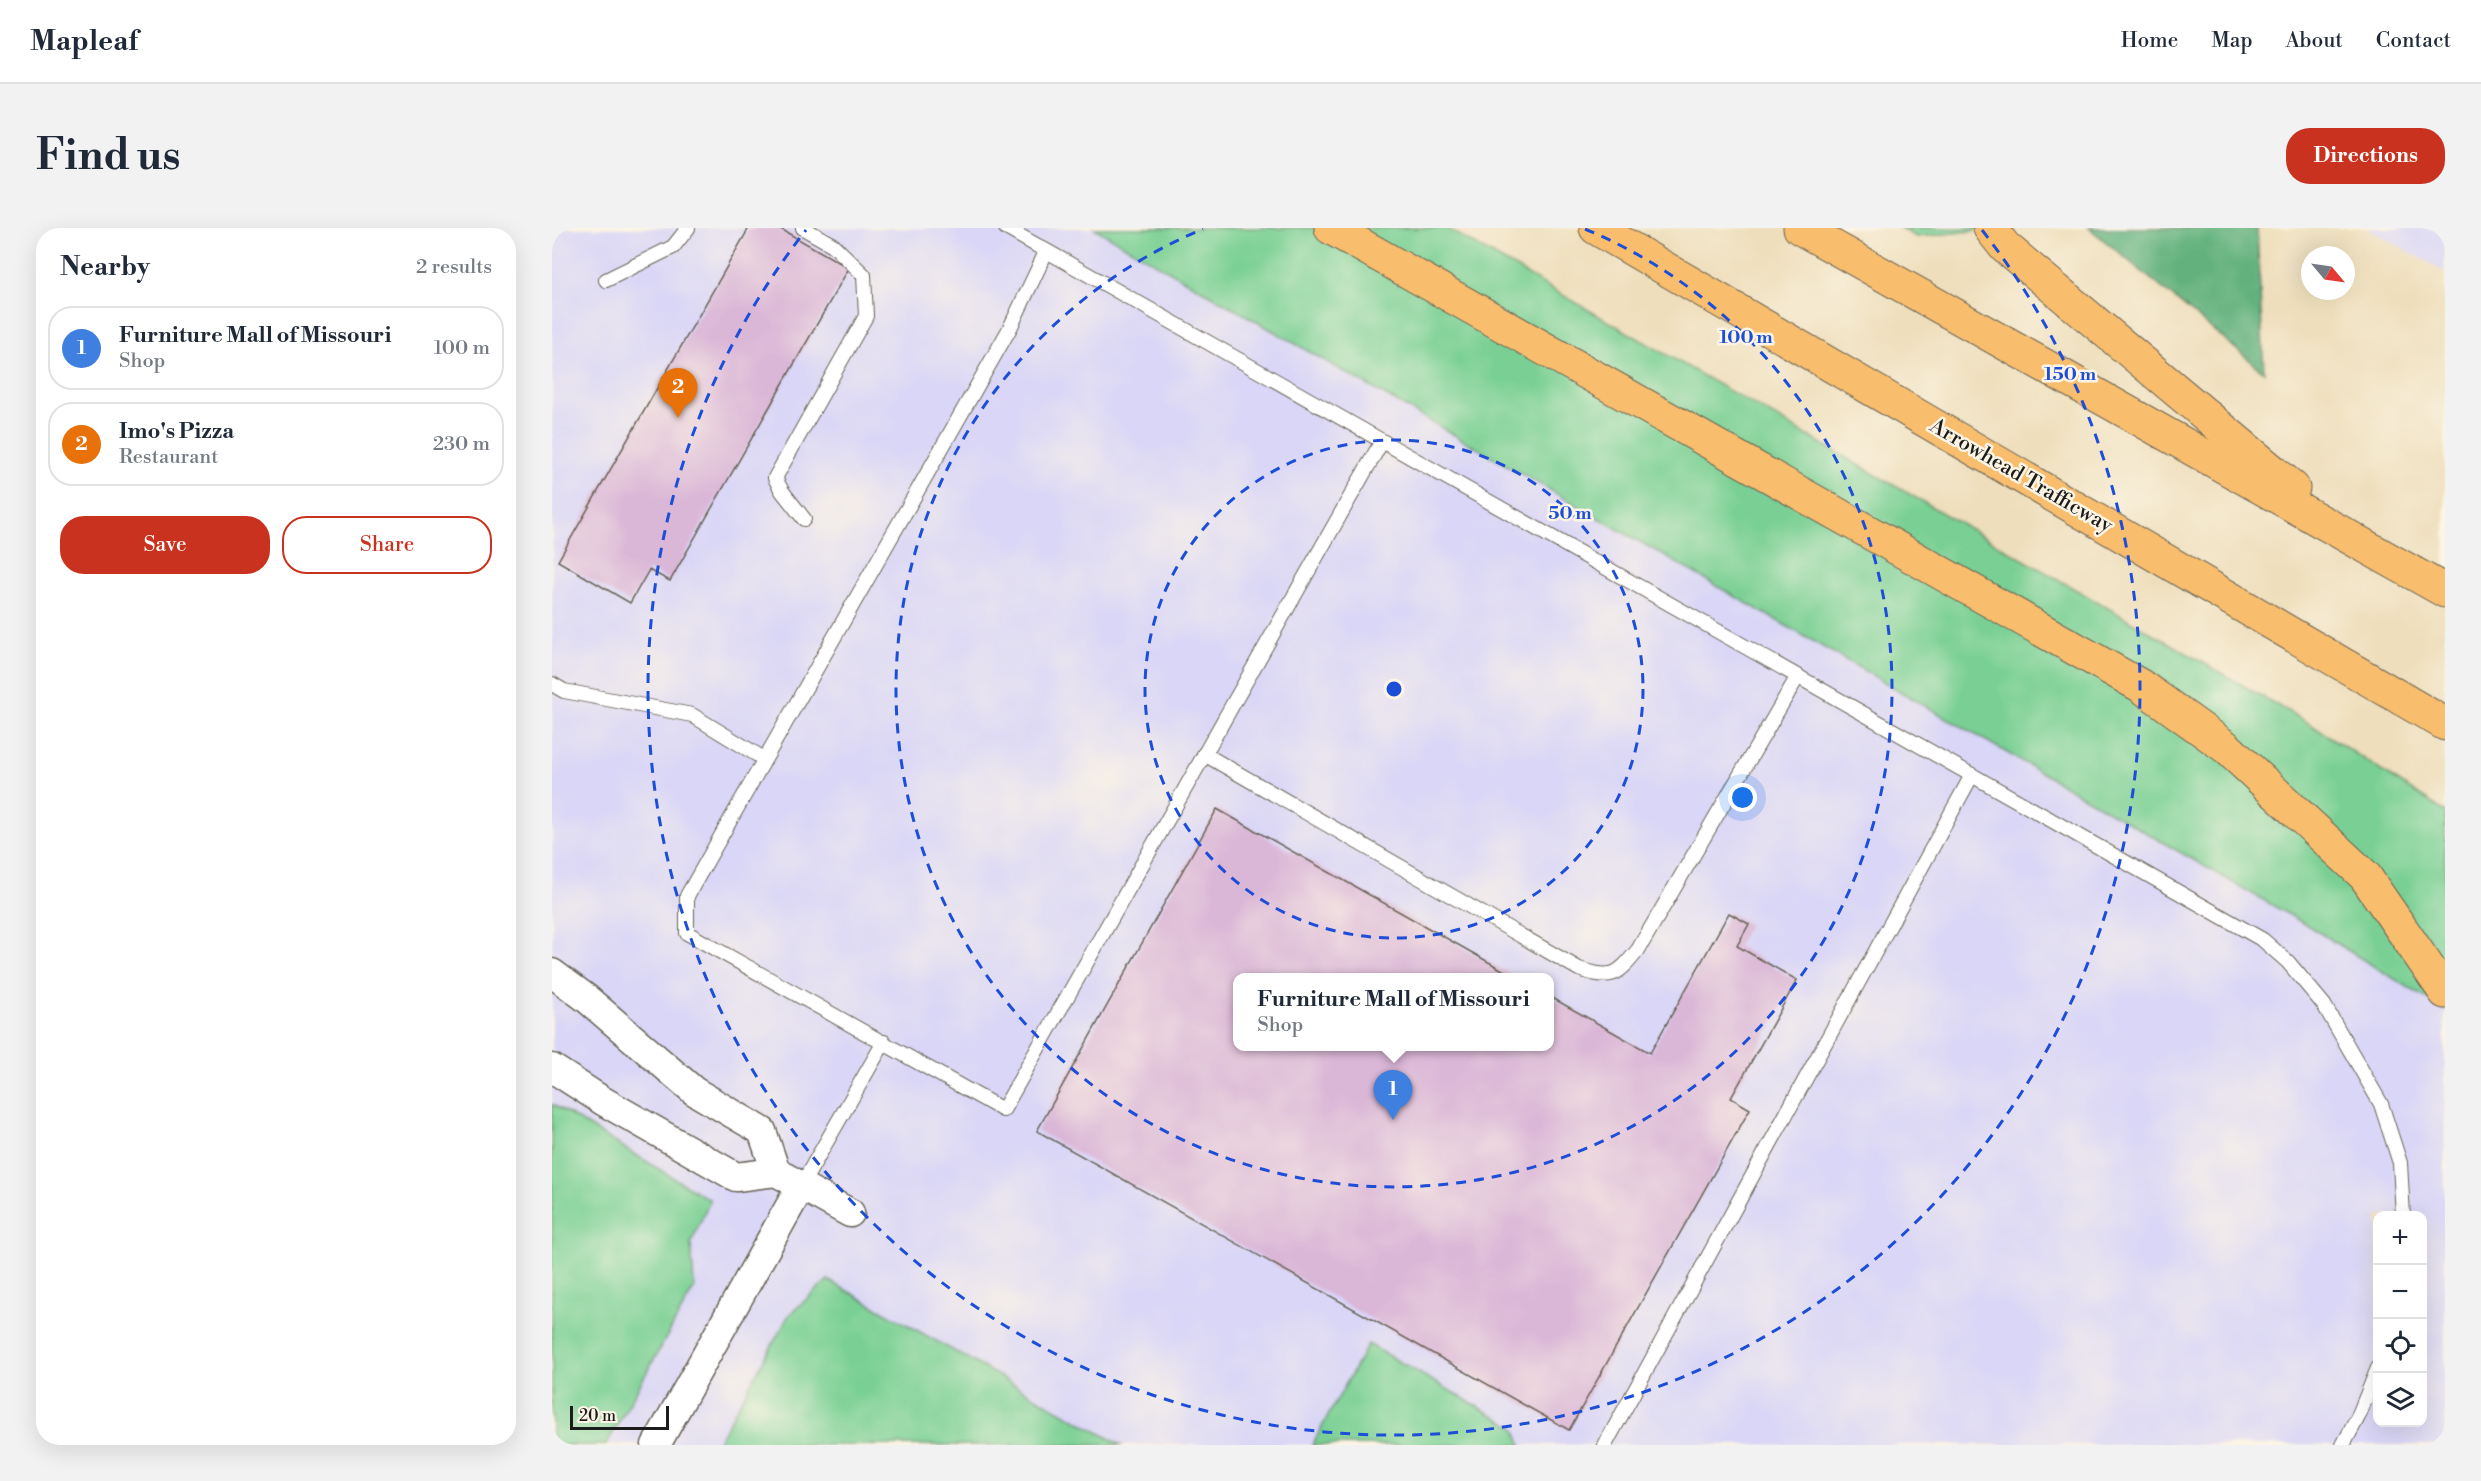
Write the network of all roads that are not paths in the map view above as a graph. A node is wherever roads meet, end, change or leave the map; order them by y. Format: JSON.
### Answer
{"nodes":[{"id":1,"x":688,"y":228,"type":"edge"},
{"id":2,"x":803,"y":228,"type":"edge"},
{"id":3,"x":1006,"y":228,"type":"edge"},
{"id":4,"x":1331,"y":228,"type":"edge"},
{"id":5,"x":1596,"y":228,"type":"edge"},
{"id":6,"x":1800,"y":228,"type":"edge"},
{"id":7,"x":1990,"y":228,"type":"edge"},
{"id":8,"x":1046,"y":252,"type":"junction"},
{"id":9,"x":606,"y":280,"type":"dead end"},
{"id":10,"x":1382,"y":441,"type":"junction"},
{"id":11,"x":804,"y":519,"type":"dead end"},
{"id":12,"x":2354,"y":539,"type":"junction"},
{"id":13,"x":2445,"y":591,"type":"edge"},
{"id":14,"x":1798,"y":676,"type":"junction"},
{"id":15,"x":552,"y":684,"type":"edge"},
{"id":16,"x":2445,"y":724,"type":"edge"},
{"id":17,"x":1204,"y":754,"type":"junction"},
{"id":18,"x":764,"y":759,"type":"junction"},
{"id":19,"x":1972,"y":775,"type":"junction"},
{"id":20,"x":552,"y":973,"type":"edge"},
{"id":21,"x":2445,"y":992,"type":"edge"},
{"id":22,"x":884,"y":1042,"type":"junction"},
{"id":23,"x":552,"y":1068,"type":"edge"},
{"id":24,"x":776,"y":1172,"type":"junction"},
{"id":25,"x":801,"y":1186,"type":"junction"},
{"id":26,"x":2403,"y":1211,"type":"edge"},
{"id":27,"x":849,"y":1213,"type":"dead end"},
{"id":28,"x":2376,"y":1373,"type":"edge"},
{"id":29,"x":656,"y":1445,"type":"edge"},
{"id":30,"x":1605,"y":1445,"type":"edge"},
{"id":31,"x":2343,"y":1445,"type":"edge"}],
"edges":[{"from":1,"to":9,"type":"lane"},
{"from":2,"to":11,"type":"lane"},
{"from":3,"to":8,"type":"lane"},
{"from":4,"to":21,"type":"highway"},
{"from":5,"to":16,"type":"highway","name":"Arrowhead Trafficway"},
{"from":6,"to":12,"type":"highway"},
{"from":7,"to":12,"type":"highway"},
{"from":8,"to":10,"type":"lane"},
{"from":8,"to":18,"type":"lane"},
{"from":10,"to":14,"type":"lane"},
{"from":10,"to":17,"type":"lane"},
{"from":12,"to":13,"type":"highway"},
{"from":14,"to":17,"type":"lane"},
{"from":14,"to":19,"type":"lane"},
{"from":15,"to":18,"type":"lane"},
{"from":17,"to":22,"type":"lane"},
{"from":18,"to":22,"type":"lane"},
{"from":19,"to":26,"type":"lane"},
{"from":19,"to":30,"type":"lane"},
{"from":20,"to":24,"type":"street"},
{"from":22,"to":25,"type":"lane"},
{"from":23,"to":24,"type":"street"},
{"from":24,"to":25,"type":"street"},
{"from":25,"to":27,"type":"street"},
{"from":25,"to":29,"type":"street"},
{"from":28,"to":31,"type":"lane"}]}
